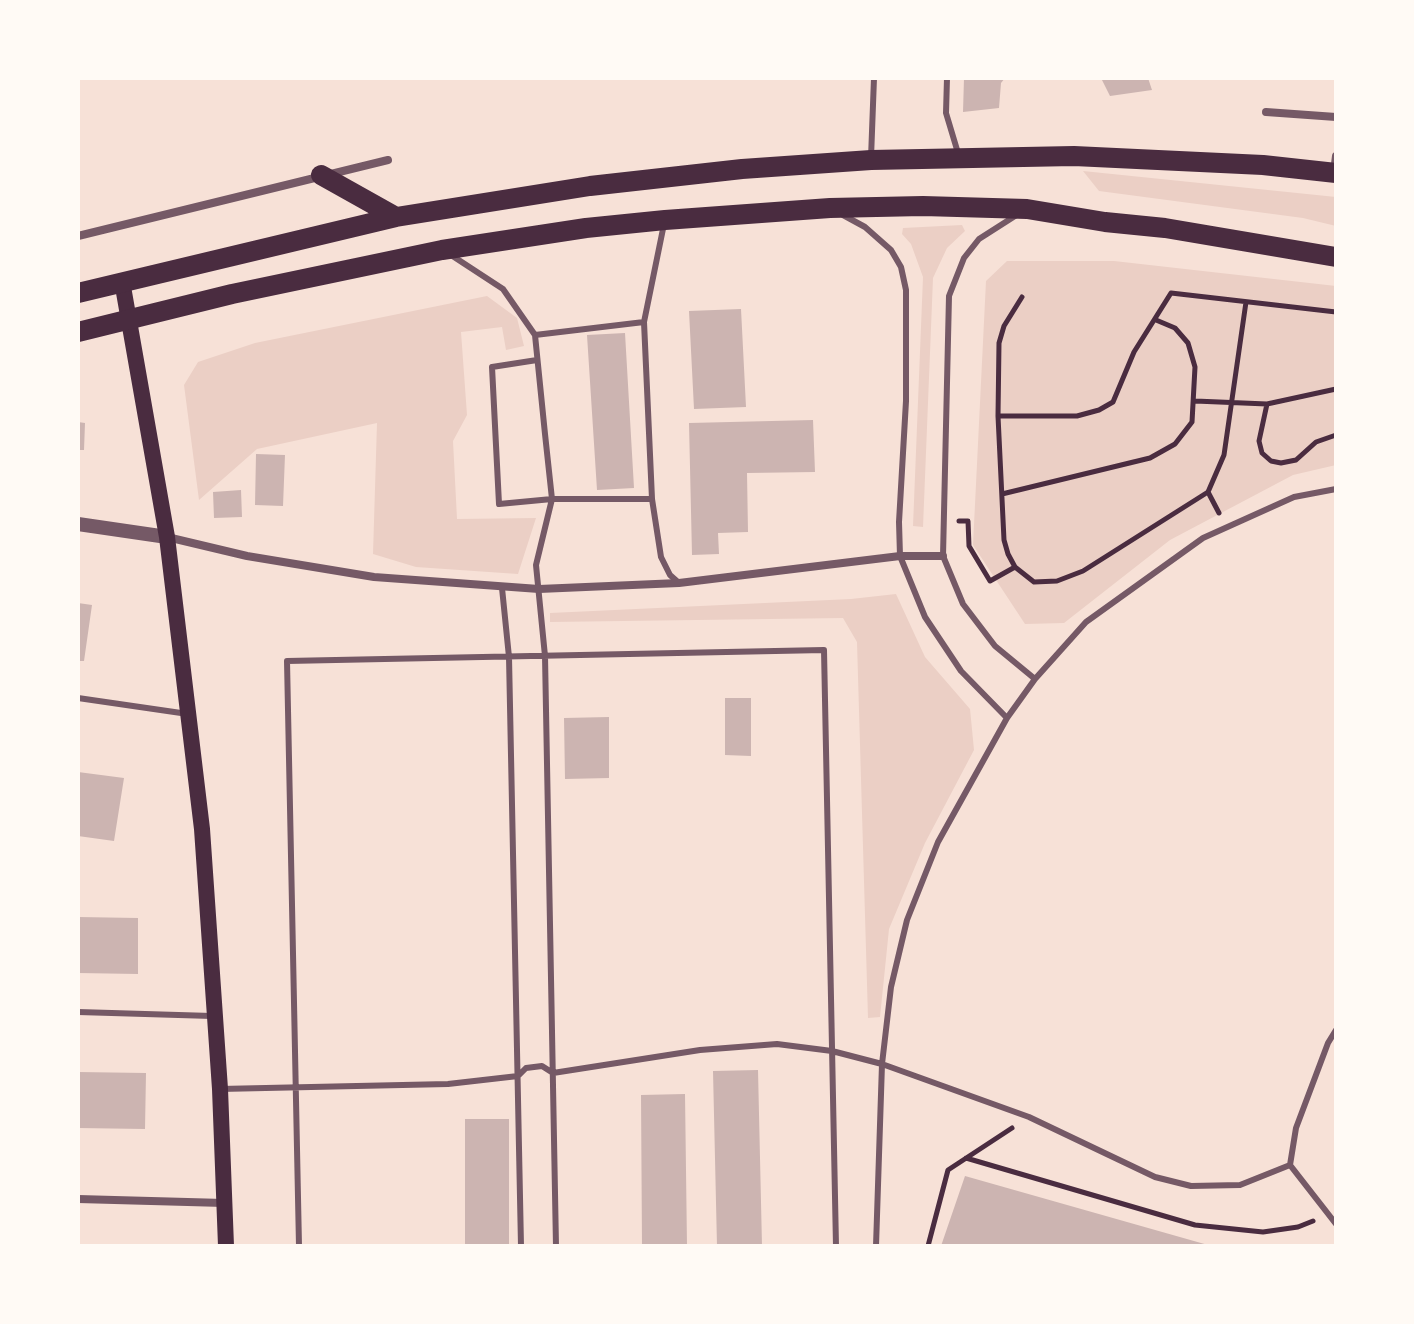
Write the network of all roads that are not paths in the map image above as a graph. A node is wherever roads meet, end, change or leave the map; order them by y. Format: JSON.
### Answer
{"nodes":[{"id":1,"x":874,"y":78,"type":"edge"},
{"id":2,"x":947,"y":78,"type":"edge"},
{"id":3,"x":1266,"y":112,"type":"dead end"},
{"id":4,"x":1336,"y":117,"type":"edge"},
{"id":5,"x":959,"y":157,"type":"junction"},
{"id":6,"x":388,"y":160,"type":"dead end"},
{"id":7,"x":871,"y":160,"type":"junction"},
{"id":8,"x":1335,"y":167,"type":"edge"},
{"id":9,"x":321,"y":175,"type":"junction"},
{"id":10,"x":830,"y":208,"type":"junction"},
{"id":11,"x":1027,"y":209,"type":"junction"},
{"id":12,"x":396,"y":217,"type":"junction"},
{"id":13,"x":665,"y":220,"type":"junction"},
{"id":14,"x":78,"y":236,"type":"edge"},
{"id":15,"x":442,"y":250,"type":"junction"},
{"id":16,"x":1336,"y":257,"type":"edge"},
{"id":17,"x":122,"y":281,"type":"junction"},
{"id":18,"x":78,"y":293,"type":"edge"},
{"id":19,"x":129,"y":319,"type":"junction"},
{"id":20,"x":644,"y":322,"type":"junction"},
{"id":21,"x":78,"y":332,"type":"edge"},
{"id":22,"x":535,"y":335,"type":"junction"},
{"id":23,"x":537,"y":360,"type":"junction"},
{"id":24,"x":1336,"y":489,"type":"edge"},
{"id":25,"x":552,"y":499,"type":"junction"},
{"id":26,"x":652,"y":499,"type":"junction"},
{"id":27,"x":78,"y":524,"type":"edge"},
{"id":28,"x":167,"y":537,"type":"junction"},
{"id":29,"x":900,"y":556,"type":"junction"},
{"id":30,"x":943,"y":556,"type":"junction"},
{"id":31,"x":679,"y":583,"type":"junction"},
{"id":32,"x":502,"y":588,"type":"junction"},
{"id":33,"x":539,"y":589,"type":"junction"},
{"id":34,"x":545,"y":656,"type":"junction"},
{"id":35,"x":509,"y":657,"type":"junction"},
{"id":36,"x":1035,"y":679,"type":"junction"},
{"id":37,"x":78,"y":698,"type":"edge"},
{"id":38,"x":188,"y":714,"type":"junction"},
{"id":39,"x":1007,"y":718,"type":"junction"},
{"id":40,"x":78,"y":1012,"type":"edge"},
{"id":41,"x":216,"y":1017,"type":"junction"},
{"id":42,"x":1336,"y":1030,"type":"edge"},
{"id":43,"x":832,"y":1051,"type":"junction"},
{"id":44,"x":882,"y":1064,"type":"junction"},
{"id":45,"x":553,"y":1073,"type":"junction"},
{"id":46,"x":518,"y":1076,"type":"junction"},
{"id":47,"x":295,"y":1087,"type":"junction"},
{"id":48,"x":220,"y":1089,"type":"junction"},
{"id":49,"x":1290,"y":1165,"type":"junction"},
{"id":50,"x":78,"y":1199,"type":"edge"},
{"id":51,"x":225,"y":1203,"type":"junction"},
{"id":52,"x":1336,"y":1224,"type":"edge"},
{"id":53,"x":226,"y":1246,"type":"edge"},
{"id":54,"x":299,"y":1246,"type":"edge"},
{"id":55,"x":521,"y":1246,"type":"edge"},
{"id":56,"x":556,"y":1246,"type":"edge"},
{"id":57,"x":836,"y":1246,"type":"edge"},
{"id":58,"x":876,"y":1246,"type":"edge"}],
"edges":[{"from":1,"to":7,"type":"lane"},
{"from":2,"to":5,"type":"lane"},
{"from":3,"to":4,"type":"street"},
{"from":5,"to":7,"type":"main road"},
{"from":5,"to":8,"type":"main road"},
{"from":6,"to":9,"type":"street"},
{"from":7,"to":12,"type":"main road"},
{"from":9,"to":12,"type":"main road"},
{"from":9,"to":14,"type":"street"},
{"from":10,"to":11,"type":"main road"},
{"from":10,"to":13,"type":"main road"},
{"from":10,"to":29,"type":"lane"},
{"from":11,"to":16,"type":"main road"},
{"from":11,"to":30,"type":"lane"},
{"from":12,"to":17,"type":"main road"},
{"from":13,"to":15,"type":"main road"},
{"from":13,"to":20,"type":"lane"},
{"from":15,"to":19,"type":"main road"},
{"from":15,"to":22,"type":"lane"},
{"from":17,"to":18,"type":"main road"},
{"from":17,"to":19,"type":"main road"},
{"from":19,"to":21,"type":"main road"},
{"from":19,"to":28,"type":"main road"},
{"from":20,"to":22,"type":"lane"},
{"from":20,"to":26,"type":"lane"},
{"from":22,"to":23,"type":"lane"},
{"from":23,"to":25,"type":"lane"},
{"from":23,"to":25,"type":"lane"},
{"from":24,"to":36,"type":"lane"},
{"from":25,"to":26,"type":"lane"},
{"from":25,"to":33,"type":"lane"},
{"from":26,"to":31,"type":"lane"},
{"from":27,"to":28,"type":"street"},
{"from":28,"to":32,"type":"street"},
{"from":28,"to":38,"type":"main road"},
{"from":29,"to":30,"type":"street"},
{"from":29,"to":31,"type":"street"},
{"from":29,"to":39,"type":"lane"},
{"from":30,"to":36,"type":"lane"},
{"from":31,"to":33,"type":"street"},
{"from":32,"to":33,"type":"street"},
{"from":32,"to":35,"type":"lane"},
{"from":33,"to":34,"type":"lane"},
{"from":34,"to":35,"type":"lane"},
{"from":34,"to":43,"type":"lane"},
{"from":34,"to":45,"type":"lane"},
{"from":35,"to":46,"type":"lane"},
{"from":35,"to":47,"type":"lane"},
{"from":36,"to":39,"type":"lane"},
{"from":37,"to":38,"type":"lane"},
{"from":38,"to":41,"type":"main road"},
{"from":39,"to":44,"type":"lane"},
{"from":40,"to":41,"type":"lane"},
{"from":41,"to":48,"type":"main road"},
{"from":42,"to":49,"type":"lane"},
{"from":43,"to":44,"type":"lane"},
{"from":43,"to":45,"type":"lane"},
{"from":43,"to":57,"type":"lane"},
{"from":44,"to":49,"type":"lane"},
{"from":44,"to":58,"type":"lane"},
{"from":45,"to":46,"type":"lane"},
{"from":45,"to":56,"type":"lane"},
{"from":46,"to":47,"type":"lane"},
{"from":46,"to":55,"type":"lane"},
{"from":47,"to":48,"type":"lane"},
{"from":47,"to":54,"type":"lane"},
{"from":48,"to":51,"type":"main road"},
{"from":49,"to":52,"type":"lane"},
{"from":50,"to":51,"type":"street"},
{"from":51,"to":53,"type":"main road"}]}
